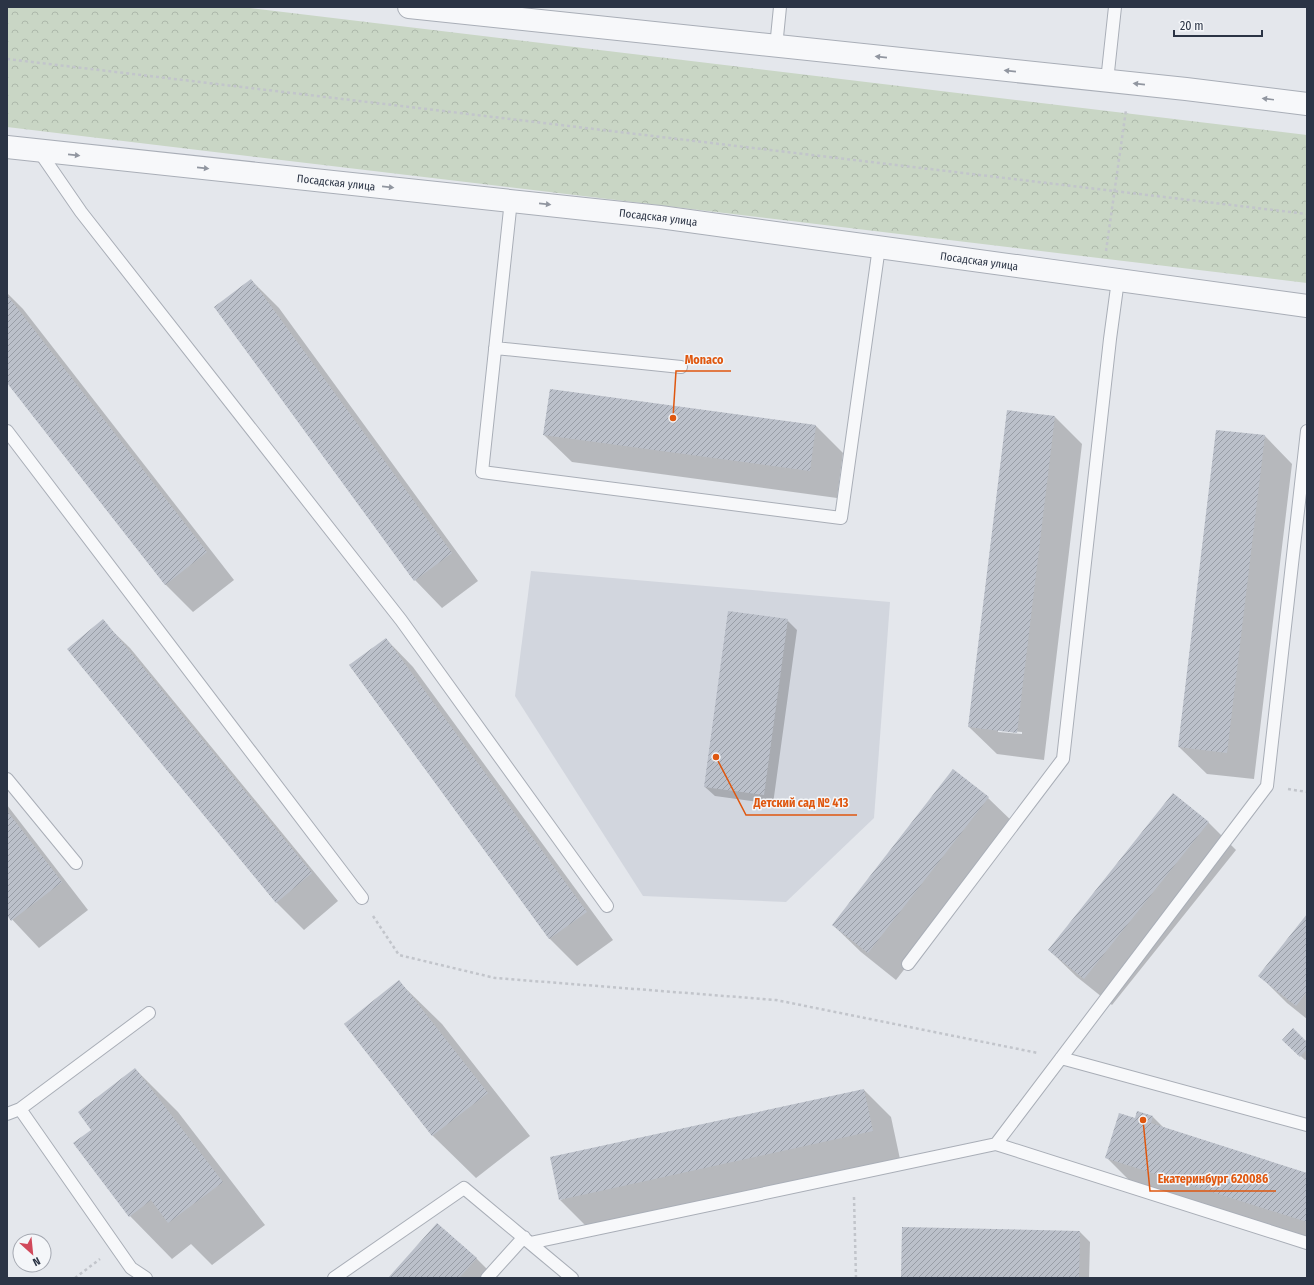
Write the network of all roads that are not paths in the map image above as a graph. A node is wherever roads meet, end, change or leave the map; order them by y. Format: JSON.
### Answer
{"nodes":[{"id":1,"x":409,"y":7,"type":"edge"},
{"id":2,"x":780,"y":7,"type":"edge"},
{"id":3,"x":1116,"y":7,"type":"edge"},
{"id":4,"x":776,"y":46,"type":"junction"},
{"id":5,"x":1107,"y":81,"type":"junction"},
{"id":6,"x":1307,"y":104,"type":"edge"},
{"id":7,"x":7,"y":147,"type":"edge"},
{"id":8,"x":39,"y":151,"type":"junction"},
{"id":9,"x":511,"y":200,"type":"junction"},
{"id":10,"x":879,"y":247,"type":"junction"},
{"id":11,"x":1110,"y":278,"type":"junction"},
{"id":12,"x":1307,"y":306,"type":"edge"},
{"id":13,"x":495,"y":348,"type":"junction"},
{"id":14,"x":681,"y":367,"type":"dead end"},
{"id":15,"x":7,"y":431,"type":"edge"},
{"id":16,"x":1307,"y":431,"type":"edge"},
{"id":17,"x":7,"y":779,"type":"edge"},
{"id":18,"x":76,"y":863,"type":"dead end"},
{"id":19,"x":362,"y":898,"type":"road end"},
{"id":20,"x":606,"y":906,"type":"dead end"},
{"id":21,"x":908,"y":964,"type":"dead end"},
{"id":22,"x":149,"y":1013,"type":"dead end"},
{"id":23,"x":1062,"y":1058,"type":"junction"},
{"id":24,"x":20,"y":1109,"type":"junction"},
{"id":25,"x":7,"y":1114,"type":"edge"},
{"id":26,"x":1307,"y":1125,"type":"edge"},
{"id":27,"x":996,"y":1144,"type":"junction"},
{"id":28,"x":527,"y":1240,"type":"junction"},
{"id":29,"x":1307,"y":1243,"type":"edge"},
{"id":30,"x":146,"y":1278,"type":"edge"},
{"id":31,"x":334,"y":1278,"type":"edge"},
{"id":32,"x":487,"y":1278,"type":"edge"},
{"id":33,"x":572,"y":1278,"type":"edge"}],
"edges":[{"from":1,"to":4,"type":"street"},
{"from":2,"to":4,"type":"lane"},
{"from":3,"to":5,"type":"lane"},
{"from":5,"to":4,"type":"street","one_way":true},
{"from":6,"to":5,"type":"street","one_way":true},
{"from":7,"to":8,"type":"street","name":"Посадская улица"},
{"from":8,"to":9,"type":"street","name":"Посадская улица","one_way":true},
{"from":8,"to":20,"type":"lane"},
{"from":9,"to":10,"type":"street","name":"Посадская улица","one_way":true},
{"from":9,"to":13,"type":"lane"},
{"from":10,"to":11,"type":"street","name":"Посадская улица"},
{"from":10,"to":13,"type":"lane"},
{"from":11,"to":12,"type":"street","name":"Посадская улица"},
{"from":11,"to":21,"type":"lane"},
{"from":13,"to":14,"type":"lane"},
{"from":15,"to":19,"type":"lane"},
{"from":16,"to":23,"type":"lane"},
{"from":17,"to":18,"type":"lane"},
{"from":22,"to":24,"type":"lane"},
{"from":23,"to":26,"type":"lane"},
{"from":23,"to":27,"type":"lane"},
{"from":24,"to":25,"type":"lane"},
{"from":24,"to":30,"type":"lane"},
{"from":27,"to":28,"type":"lane"},
{"from":27,"to":29,"type":"lane"},
{"from":28,"to":31,"type":"lane"},
{"from":28,"to":32,"type":"lane"},
{"from":28,"to":33,"type":"lane"}]}
